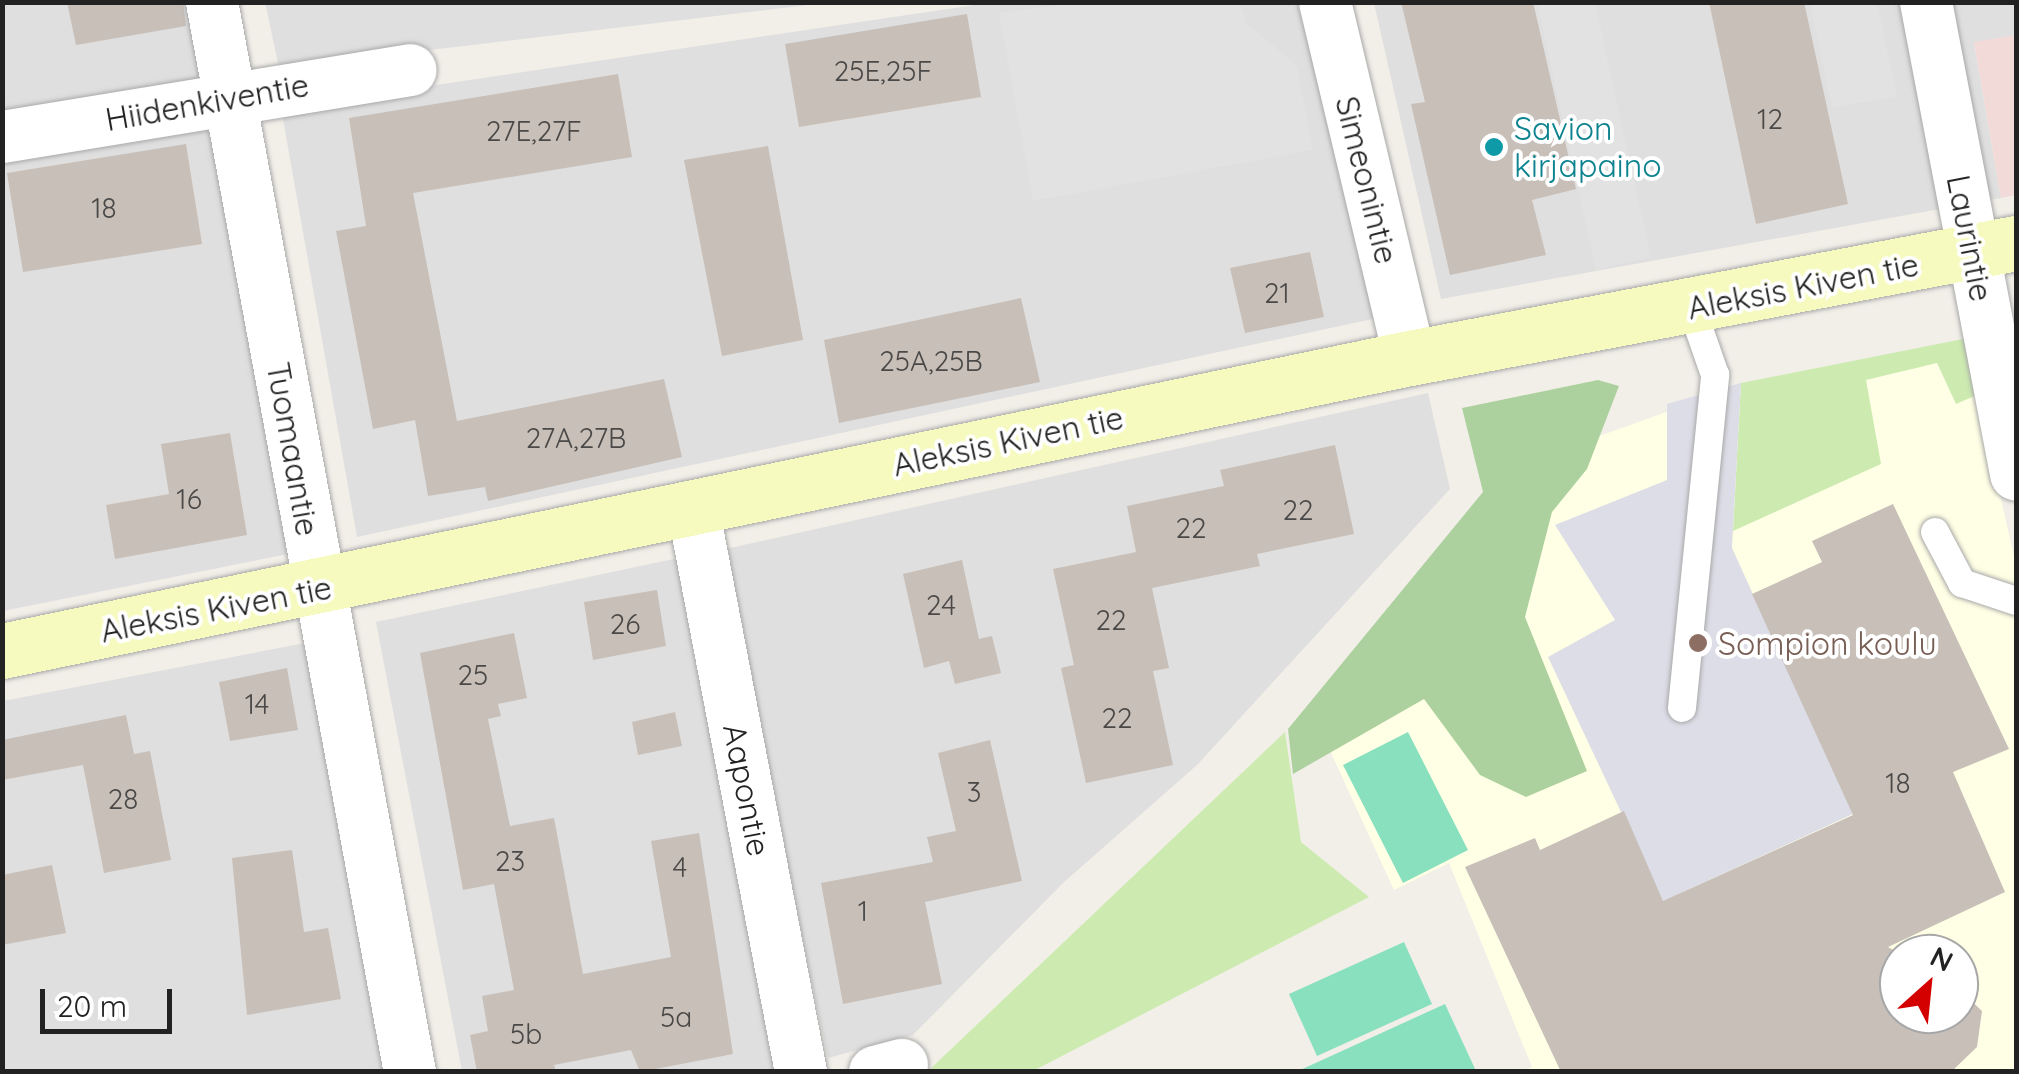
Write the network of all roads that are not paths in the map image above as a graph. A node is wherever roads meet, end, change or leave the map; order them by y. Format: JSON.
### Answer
{"nodes":[{"id":1,"x":212,"y":2,"type":"edge"},
{"id":2,"x":1325,"y":2,"type":"edge"},
{"id":3,"x":1926,"y":2,"type":"edge"},
{"id":4,"x":411,"y":70,"type":"dead end"},
{"id":5,"x":230,"y":97,"type":"junction"},
{"id":6,"x":2,"y":137,"type":"edge"},
{"id":7,"x":1995,"y":248,"type":"edge"},
{"id":8,"x":1692,"y":308,"type":"junction"},
{"id":9,"x":1410,"y":358,"type":"junction"},
{"id":10,"x":2016,"y":474,"type":"edge"},
{"id":11,"x":693,"y":508,"type":"junction"},
{"id":12,"x":1934,"y":532,"type":"dead end"},
{"id":13,"x":317,"y":589,"type":"junction"},
{"id":14,"x":2016,"y":601,"type":"edge"},
{"id":15,"x":2,"y":651,"type":"edge"},
{"id":16,"x":1682,"y":708,"type":"dead end"},
{"id":17,"x":410,"y":1072,"type":"edge"},
{"id":18,"x":801,"y":1072,"type":"edge"}],
"edges":[{"from":1,"to":5,"type":"street","name":"Tuomaantie"},
{"from":2,"to":9,"type":"street","name":"Simeonintie"},
{"from":3,"to":7,"type":"street","name":"Laurintie"},
{"from":4,"to":5,"type":"street","name":"Hiidenkiventie"},
{"from":5,"to":6,"type":"street","name":"Hiidenkiventie"},
{"from":5,"to":13,"type":"street","name":"Tuomaantie"},
{"from":7,"to":8,"type":"street","name":"Aleksis Kiven tie"},
{"from":7,"to":10,"type":"street","name":"Laurintie"},
{"from":8,"to":9,"type":"street","name":"Aleksis Kiven tie"},
{"from":8,"to":16,"type":"lane"},
{"from":9,"to":11,"type":"street","name":"Aleksis Kiven tie"},
{"from":11,"to":13,"type":"street","name":"Aleksis Kiven tie"},
{"from":11,"to":18,"type":"street","name":"Aapontie"},
{"from":12,"to":14,"type":"lane"},
{"from":13,"to":15,"type":"street","name":"Aleksis Kiven tie"},
{"from":13,"to":17,"type":"street","name":"Tuomaantie"}]}
